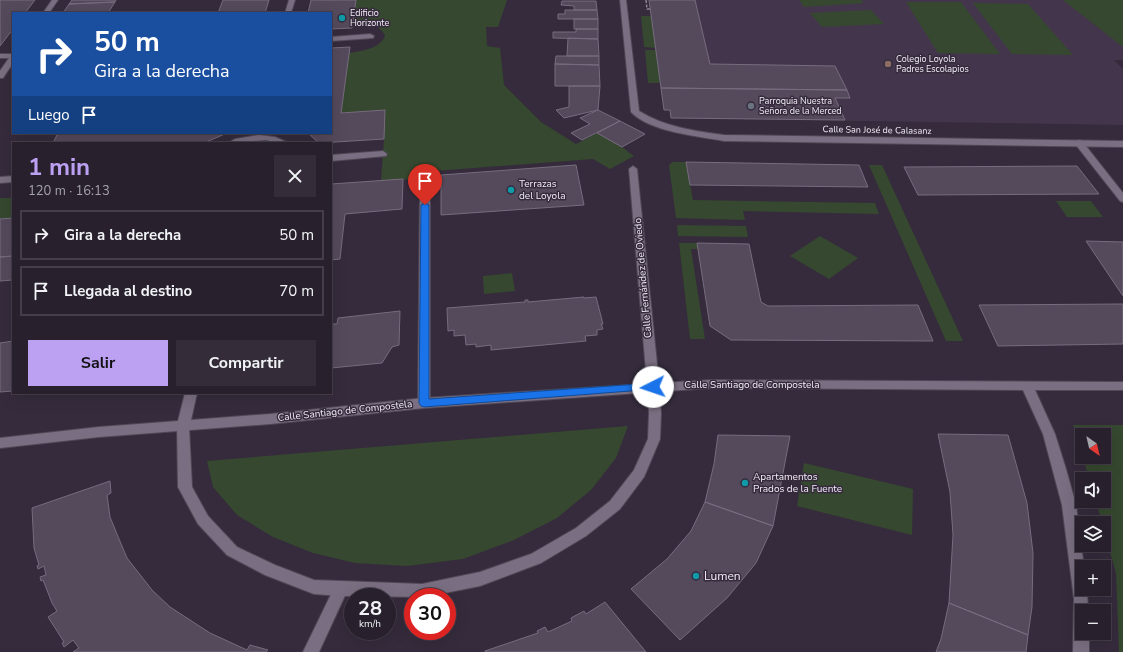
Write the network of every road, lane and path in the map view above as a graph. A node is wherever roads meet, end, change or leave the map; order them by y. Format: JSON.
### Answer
{"nodes":[{"id":1,"x":55,"y":0,"type":"edge"},
{"id":2,"x":292,"y":0,"type":"edge"},
{"id":3,"x":623,"y":0,"type":"edge"},
{"id":4,"x":646,"y":0,"type":"edge"},
{"id":5,"x":650,"y":9,"type":"dead end"},
{"id":6,"x":47,"y":12,"type":"edge"},
{"id":7,"x":288,"y":12,"type":"edge"},
{"id":8,"x":370,"y":36,"type":"dead end"},
{"id":9,"x":332,"y":39,"type":"edge"},
{"id":10,"x":0,"y":56,"type":"edge"},
{"id":11,"x":12,"y":57,"type":"edge"},
{"id":12,"x":12,"y":58,"type":"edge"},
{"id":13,"x":0,"y":76,"type":"edge"},
{"id":14,"x":257,"y":135,"type":"edge"},
{"id":15,"x":235,"y":142,"type":"edge"},
{"id":16,"x":282,"y":142,"type":"edge"},
{"id":17,"x":1078,"y":143,"type":"junction"},
{"id":18,"x":1123,"y":144,"type":"edge"},
{"id":19,"x":383,"y":154,"type":"dead end"},
{"id":20,"x":332,"y":158,"type":"edge"},
{"id":21,"x":633,"y":169,"type":"dead end"},
{"id":22,"x":12,"y":179,"type":"edge"},
{"id":23,"x":0,"y":180,"type":"edge"},
{"id":24,"x":425,"y":190,"type":"dead end"},
{"id":25,"x":1123,"y":199,"type":"edge"},
{"id":26,"x":1027,"y":386,"type":"junction"},
{"id":27,"x":1123,"y":386,"type":"edge"},
{"id":28,"x":653,"y":387,"type":"junction"},
{"id":29,"x":191,"y":394,"type":"edge"},
{"id":30,"x":424,"y":403,"type":"junction"},
{"id":31,"x":183,"y":426,"type":"junction"},
{"id":32,"x":0,"y":443,"type":"edge"},
{"id":33,"x":341,"y":589,"type":"junction"},
{"id":34,"x":311,"y":652,"type":"edge"},
{"id":35,"x":1081,"y":652,"type":"edge"}],
"edges":[{"from":1,"to":6,"type":"street"},
{"from":2,"to":7,"type":"street"},
{"from":3,"to":17,"type":"street","name":"Calle San José de Calasanz"},
{"from":4,"to":5,"type":"path"},
{"from":8,"to":9,"type":"street"},
{"from":10,"to":11,"type":"street"},
{"from":12,"to":13,"type":"street"},
{"from":14,"to":15,"type":"street"},
{"from":14,"to":16,"type":"street"},
{"from":17,"to":18,"type":"street","name":"Calle San José de Calasanz"},
{"from":17,"to":25,"type":"street"},
{"from":19,"to":20,"type":"street"},
{"from":21,"to":28,"type":"street","name":"Calle Fernández de Oviedo"},
{"from":22,"to":23,"type":"street"},
{"from":24,"to":30,"type":"street"},
{"from":26,"to":27,"type":"street","name":"Calle Santiago de Compostela"},
{"from":26,"to":28,"type":"street","name":"Calle Santiago de Compostela"},
{"from":26,"to":35,"type":"street"},
{"from":28,"to":30,"type":"street","name":"Calle Santiago de Compostela"},
{"from":28,"to":33,"type":"street","name":"Calle Fernández de Oviedo"},
{"from":29,"to":31,"type":"street","name":"Calle Fernández de Oviedo"},
{"from":30,"to":31,"type":"street","name":"Calle Santiago de Compostela"},
{"from":31,"to":32,"type":"street","name":"Calle Santiago de Compostela"},
{"from":31,"to":33,"type":"street","name":"Calle Fernández de Oviedo"},
{"from":33,"to":34,"type":"street"}]}
